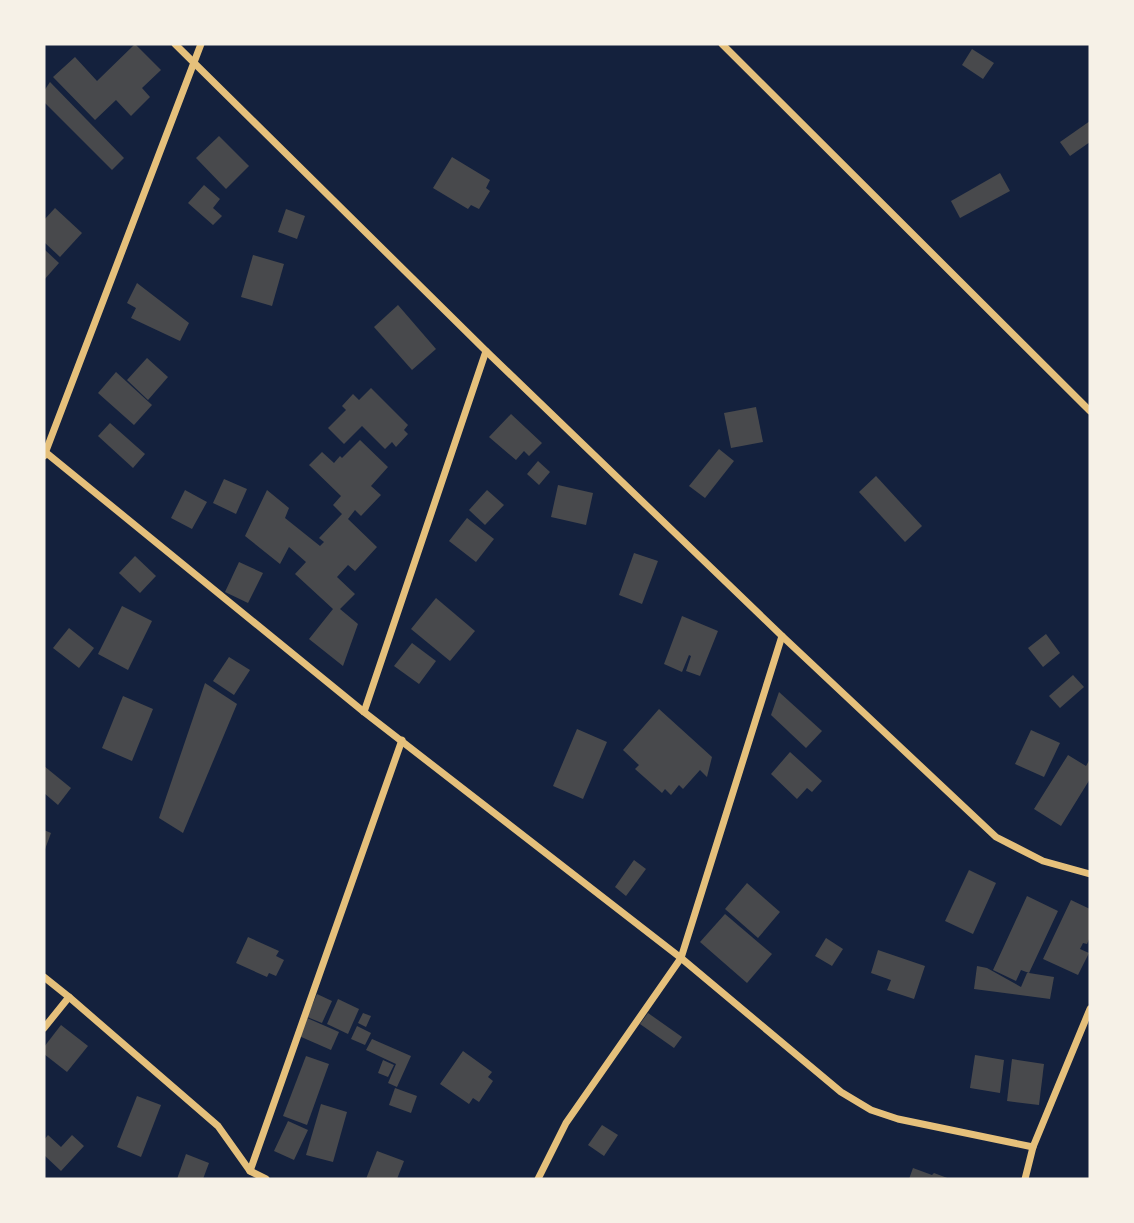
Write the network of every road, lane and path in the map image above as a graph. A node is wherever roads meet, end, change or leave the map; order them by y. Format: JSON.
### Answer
{"nodes":[{"id":1,"x":175,"y":44,"type":"edge"},
{"id":2,"x":201,"y":44,"type":"edge"},
{"id":3,"x":722,"y":44,"type":"edge"},
{"id":4,"x":194,"y":62,"type":"junction"},
{"id":5,"x":486,"y":351,"type":"junction"},
{"id":6,"x":1090,"y":411,"type":"edge"},
{"id":7,"x":44,"y":453,"type":"edge"},
{"id":8,"x":782,"y":636,"type":"junction"},
{"id":9,"x":364,"y":712,"type":"junction"},
{"id":10,"x":401,"y":740,"type":"junction"},
{"id":11,"x":1090,"y":874,"type":"edge"},
{"id":12,"x":681,"y":958,"type":"junction"},
{"id":13,"x":44,"y":977,"type":"edge"},
{"id":14,"x":69,"y":997,"type":"junction"},
{"id":15,"x":1090,"y":1009,"type":"edge"},
{"id":16,"x":44,"y":1028,"type":"edge"},
{"id":17,"x":1033,"y":1147,"type":"junction"},
{"id":18,"x":250,"y":1171,"type":"junction"},
{"id":19,"x":266,"y":1179,"type":"edge"},
{"id":20,"x":538,"y":1179,"type":"edge"},
{"id":21,"x":1025,"y":1179,"type":"edge"}],
"edges":[{"from":1,"to":4,"type":"street"},
{"from":2,"to":4,"type":"street"},
{"from":3,"to":6,"type":"street"},
{"from":4,"to":5,"type":"street"},
{"from":4,"to":7,"type":"street"},
{"from":5,"to":8,"type":"street"},
{"from":5,"to":9,"type":"street"},
{"from":7,"to":9,"type":"street"},
{"from":8,"to":11,"type":"street"},
{"from":8,"to":12,"type":"street"},
{"from":9,"to":10,"type":"street"},
{"from":10,"to":12,"type":"street"},
{"from":10,"to":18,"type":"street"},
{"from":12,"to":17,"type":"street"},
{"from":12,"to":20,"type":"street"},
{"from":13,"to":14,"type":"street"},
{"from":14,"to":16,"type":"street"},
{"from":14,"to":18,"type":"street"},
{"from":15,"to":17,"type":"street"},
{"from":17,"to":21,"type":"street"},
{"from":18,"to":19,"type":"street"}]}
